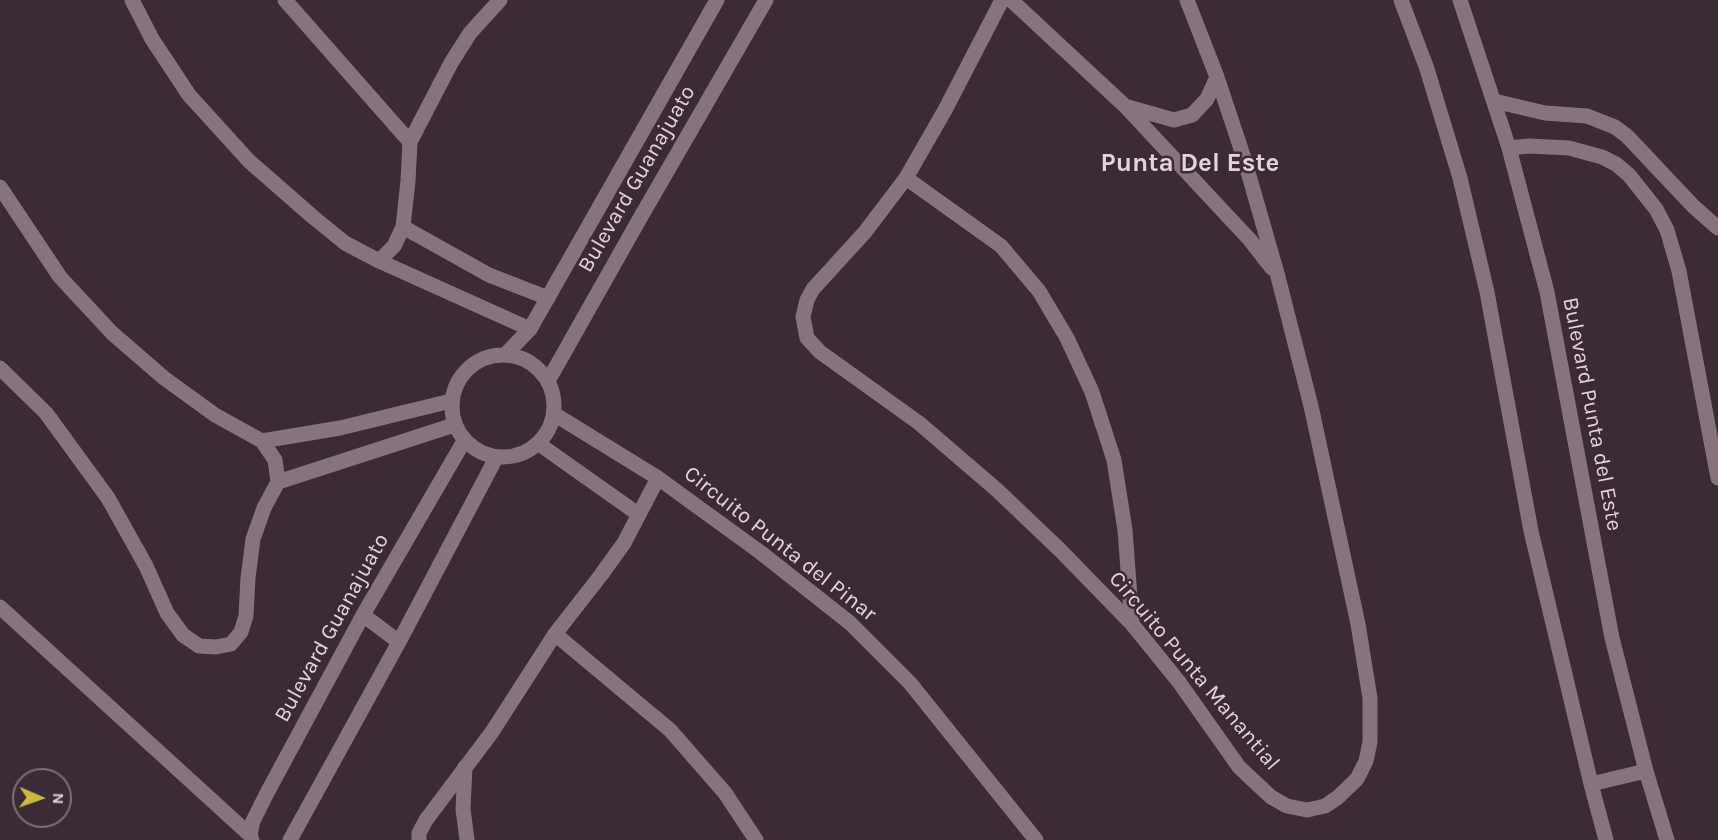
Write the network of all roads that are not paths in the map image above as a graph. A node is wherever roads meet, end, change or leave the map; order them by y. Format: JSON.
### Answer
{"nodes":[{"id":1,"x":132,"y":0,"type":"edge"},
{"id":2,"x":285,"y":0,"type":"edge"},
{"id":3,"x":500,"y":0,"type":"edge"},
{"id":4,"x":717,"y":0,"type":"edge"},
{"id":5,"x":766,"y":0,"type":"edge"},
{"id":6,"x":1002,"y":0,"type":"edge"},
{"id":7,"x":1011,"y":0,"type":"edge"},
{"id":8,"x":1187,"y":0,"type":"edge"},
{"id":9,"x":1401,"y":0,"type":"edge"},
{"id":10,"x":1460,"y":0,"type":"edge"},
{"id":11,"x":1217,"y":77,"type":"junction"},
{"id":12,"x":1494,"y":101,"type":"junction"},
{"id":13,"x":1125,"y":106,"type":"junction"},
{"id":14,"x":410,"y":142,"type":"junction"},
{"id":15,"x":1638,"y":147,"type":"junction"},
{"id":16,"x":1509,"y":148,"type":"junction"},
{"id":17,"x":1629,"y":175,"type":"junction"},
{"id":18,"x":906,"y":177,"type":"junction"},
{"id":19,"x":0,"y":187,"type":"edge"},
{"id":20,"x":403,"y":227,"type":"junction"},
{"id":21,"x":1718,"y":228,"type":"edge"},
{"id":22,"x":379,"y":261,"type":"junction"},
{"id":23,"x":1277,"y":273,"type":"junction"},
{"id":24,"x":548,"y":298,"type":"junction"},
{"id":25,"x":530,"y":329,"type":"junction"},
{"id":26,"x":506,"y":354,"type":"junction"},
{"id":27,"x":0,"y":368,"type":"edge"},
{"id":28,"x":548,"y":381,"type":"junction"},
{"id":29,"x":451,"y":401,"type":"junction"},
{"id":30,"x":554,"y":414,"type":"junction"},
{"id":31,"x":454,"y":425,"type":"junction"},
{"id":32,"x":262,"y":441,"type":"junction"},
{"id":33,"x":464,"y":441,"type":"junction"},
{"id":34,"x":539,"y":444,"type":"junction"},
{"id":35,"x":496,"y":458,"type":"junction"},
{"id":36,"x":658,"y":478,"type":"junction"},
{"id":37,"x":1718,"y":478,"type":"edge"},
{"id":38,"x":278,"y":482,"type":"junction"},
{"id":39,"x":638,"y":514,"type":"junction"},
{"id":40,"x":0,"y":607,"type":"edge"},
{"id":41,"x":363,"y":615,"type":"junction"},
{"id":42,"x":1132,"y":624,"type":"junction"},
{"id":43,"x":555,"y":634,"type":"junction"},
{"id":44,"x":399,"y":642,"type":"junction"},
{"id":45,"x":465,"y":767,"type":"junction"},
{"id":46,"x":1646,"y":771,"type":"junction"},
{"id":47,"x":1591,"y":784,"type":"junction"},
{"id":48,"x":251,"y":838,"type":"edge"},
{"id":49,"x":290,"y":840,"type":"edge"},
{"id":50,"x":419,"y":840,"type":"edge"},
{"id":51,"x":466,"y":840,"type":"edge"},
{"id":52,"x":756,"y":840,"type":"edge"},
{"id":53,"x":1035,"y":840,"type":"edge"},
{"id":54,"x":1606,"y":840,"type":"edge"},
{"id":55,"x":1667,"y":840,"type":"edge"}],
"edges":[{"from":1,"to":22,"type":"street"},
{"from":2,"to":14,"type":"street"},
{"from":3,"to":14,"type":"street"},
{"from":4,"to":24,"type":"street","name":"Bulevard Guanajuato"},
{"from":5,"to":28,"type":"street","name":"Bulevard Guanajuato"},
{"from":6,"to":18,"type":"street","name":"Circuito Punta Manantial"},
{"from":7,"to":13,"type":"street"},
{"from":8,"to":11,"type":"street","name":"Circuito Punta Manantial"},
{"from":9,"to":47,"type":"street"},
{"from":10,"to":12,"type":"street","name":"Bulevard Punta del Este"},
{"from":11,"to":13,"type":"street"},
{"from":11,"to":23,"type":"street","name":"Circuito Punta Manantial"},
{"from":12,"to":15,"type":"street"},
{"from":12,"to":16,"type":"street","name":"Bulevard Punta del Este"},
{"from":13,"to":23,"type":"street"},
{"from":14,"to":20,"type":"street"},
{"from":15,"to":17,"type":"street"},
{"from":15,"to":21,"type":"street"},
{"from":16,"to":17,"type":"street"},
{"from":16,"to":46,"type":"street","name":"Bulevard Punta del Este"},
{"from":17,"to":37,"type":"street"},
{"from":18,"to":42,"type":"street"},
{"from":18,"to":42,"type":"street","name":"Circuito Punta Manantial"},
{"from":19,"to":32,"type":"street"},
{"from":20,"to":22,"type":"street"},
{"from":20,"to":24,"type":"street"},
{"from":22,"to":25,"type":"street"},
{"from":23,"to":42,"type":"street","name":"Circuito Punta Manantial"},
{"from":24,"to":25,"type":"street","name":"Bulevard Guanajuato"},
{"from":25,"to":26,"type":"street","name":"Bulevard Guanajuato"},
{"from":26,"to":28,"type":"street"},
{"from":26,"to":29,"type":"street"},
{"from":27,"to":38,"type":"street"},
{"from":28,"to":30,"type":"street"},
{"from":29,"to":31,"type":"street"},
{"from":29,"to":32,"type":"street"},
{"from":30,"to":34,"type":"street"},
{"from":30,"to":36,"type":"street","name":"Circuito Punta del Pinar"},
{"from":31,"to":33,"type":"street"},
{"from":31,"to":38,"type":"street"},
{"from":32,"to":38,"type":"street"},
{"from":33,"to":35,"type":"street"},
{"from":33,"to":41,"type":"street","name":"Bulevard Guanajuato"},
{"from":34,"to":35,"type":"street"},
{"from":34,"to":39,"type":"street"},
{"from":35,"to":44,"type":"street"},
{"from":36,"to":39,"type":"street","name":"Circuito Punta del Pinar"},
{"from":36,"to":53,"type":"street","name":"Circuito Punta del Pinar"},
{"from":39,"to":43,"type":"street","name":"Circuito Punta del Pinar"},
{"from":40,"to":48,"type":"street"},
{"from":41,"to":44,"type":"street"},
{"from":41,"to":48,"type":"street","name":"Bulevard Guanajuato"},
{"from":43,"to":45,"type":"street","name":"Circuito Punta del Pinar"},
{"from":43,"to":52,"type":"street"},
{"from":44,"to":49,"type":"street"},
{"from":45,"to":50,"type":"street","name":"Circuito Punta del Pinar"},
{"from":45,"to":51,"type":"street"},
{"from":46,"to":47,"type":"street"},
{"from":46,"to":55,"type":"street","name":"Bulevard Punta del Este"},
{"from":47,"to":54,"type":"street"}]}
